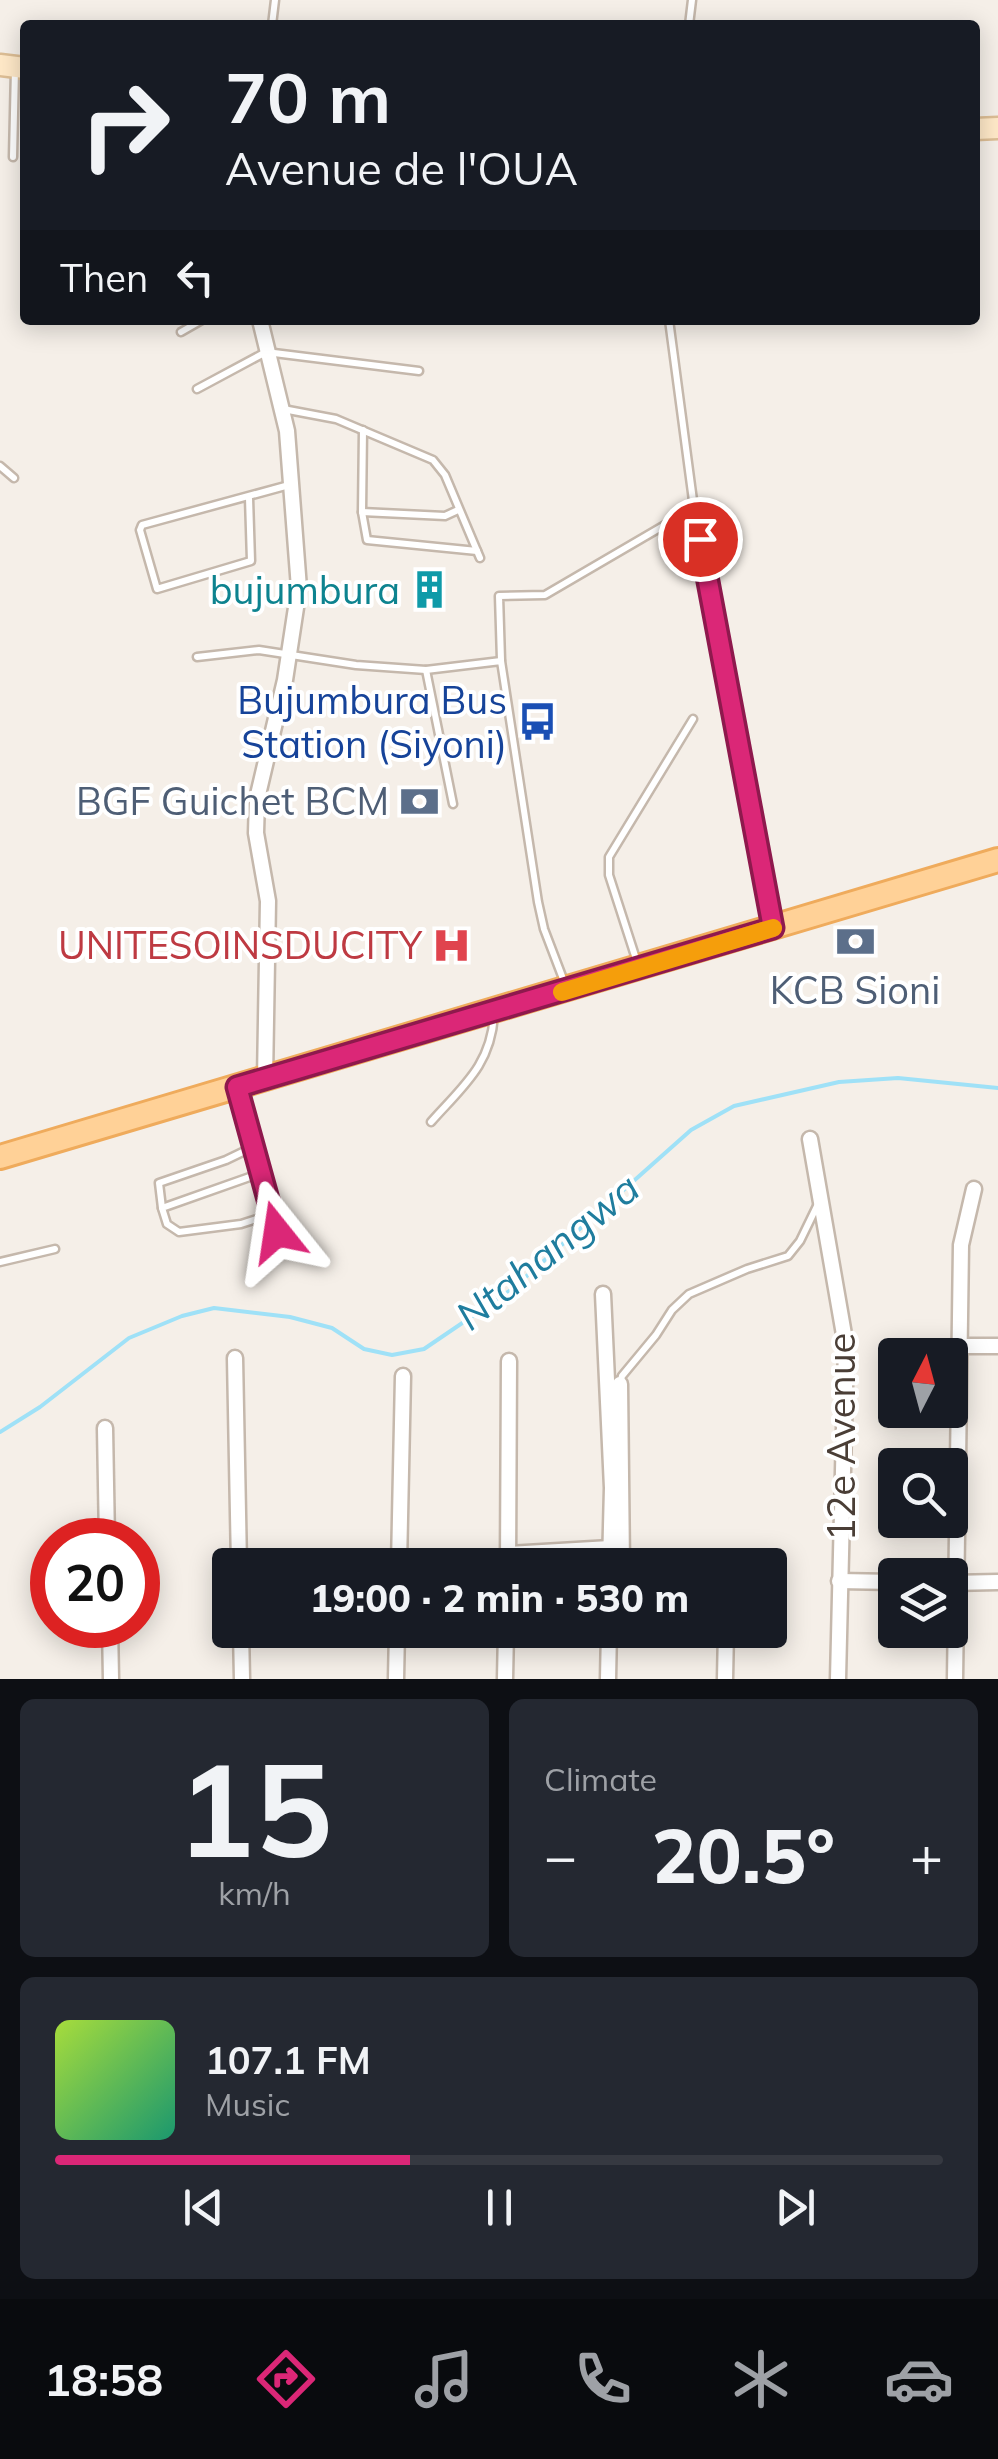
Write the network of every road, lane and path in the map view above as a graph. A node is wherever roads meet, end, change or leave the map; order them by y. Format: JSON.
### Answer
{"nodes":[{"id":1,"x":13,"y":67,"type":"edge"},
{"id":2,"x":12,"y":157,"type":"dead end"},
{"id":3,"x":194,"y":325,"type":"edge"},
{"id":4,"x":261,"y":325,"type":"edge"},
{"id":5,"x":669,"y":325,"type":"edge"},
{"id":6,"x":182,"y":332,"type":"dead end"},
{"id":7,"x":266,"y":352,"type":"junction"},
{"id":8,"x":420,"y":371,"type":"dead end"},
{"id":9,"x":197,"y":389,"type":"dead end"},
{"id":10,"x":282,"y":409,"type":"junction"},
{"id":11,"x":363,"y":430,"type":"junction"},
{"id":12,"x":0,"y":466,"type":"edge"},
{"id":13,"x":14,"y":478,"type":"dead end"},
{"id":14,"x":290,"y":485,"type":"junction"},
{"id":15,"x":248,"y":498,"type":"junction"},
{"id":16,"x":694,"y":508,"type":"junction"},
{"id":17,"x":458,"y":510,"type":"junction"},
{"id":18,"x":362,"y":512,"type":"junction"},
{"id":19,"x":289,"y":655,"type":"junction"},
{"id":20,"x":197,"y":657,"type":"dead end"},
{"id":21,"x":500,"y":660,"type":"junction"},
{"id":22,"x":426,"y":670,"type":"junction"},
{"id":23,"x":693,"y":719,"type":"dead end"},
{"id":24,"x":453,"y":804,"type":"dead end"},
{"id":25,"x":998,"y":860,"type":"edge"},
{"id":26,"x":773,"y":928,"type":"junction"},
{"id":27,"x":639,"y":968,"type":"junction"},
{"id":28,"x":568,"y":990,"type":"junction"},
{"id":29,"x":494,"y":1012,"type":"junction"},
{"id":30,"x":265,"y":1079,"type":"junction"},
{"id":31,"x":237,"y":1087,"type":"junction"},
{"id":32,"x":431,"y":1122,"type":"dead end"},
{"id":33,"x":810,"y":1138,"type":"dead end"},
{"id":34,"x":253,"y":1146,"type":"junction"},
{"id":35,"x":0,"y":1157,"type":"edge"},
{"id":36,"x":261,"y":1173,"type":"junction"},
{"id":37,"x":974,"y":1189,"type":"dead end"},
{"id":38,"x":821,"y":1198,"type":"junction"},
{"id":39,"x":162,"y":1208,"type":"junction"},
{"id":40,"x":272,"y":1214,"type":"junction"},
{"id":41,"x":277,"y":1232,"type":"dead end"},
{"id":42,"x":55,"y":1250,"type":"dead end"},
{"id":43,"x":0,"y":1262,"type":"edge"},
{"id":44,"x":603,"y":1294,"type":"dead end"},
{"id":45,"x":958,"y":1338,"type":"edge"},
{"id":46,"x":968,"y":1346,"type":"edge"},
{"id":47,"x":998,"y":1346,"type":"edge"},
{"id":48,"x":234,"y":1358,"type":"dead end"},
{"id":49,"x":510,"y":1361,"type":"dead end"},
{"id":50,"x":403,"y":1376,"type":"dead end"},
{"id":51,"x":620,"y":1384,"type":"joint"},
{"id":52,"x":106,"y":1428,"type":"dead end"},
{"id":53,"x":956,"y":1428,"type":"edge"},
{"id":54,"x":107,"y":1518,"type":"edge"},
{"id":55,"x":239,"y":1548,"type":"edge"},
{"id":56,"x":399,"y":1548,"type":"edge"},
{"id":57,"x":508,"y":1548,"type":"edge"},
{"id":58,"x":610,"y":1548,"type":"edge"},
{"id":59,"x":622,"y":1548,"type":"edge"},
{"id":60,"x":954,"y":1558,"type":"edge"},
{"id":61,"x":839,"y":1581,"type":"junction"},
{"id":62,"x":878,"y":1582,"type":"edge"},
{"id":63,"x":968,"y":1582,"type":"edge"},
{"id":64,"x":998,"y":1582,"type":"edge"},
{"id":65,"x":110,"y":1648,"type":"edge"},
{"id":66,"x":241,"y":1648,"type":"edge"},
{"id":67,"x":397,"y":1648,"type":"edge"},
{"id":68,"x":506,"y":1648,"type":"edge"},
{"id":69,"x":609,"y":1648,"type":"edge"},
{"id":70,"x":725,"y":1648,"type":"edge"},
{"id":71,"x":954,"y":1648,"type":"edge"},
{"id":72,"x":111,"y":1679,"type":"edge"},
{"id":73,"x":242,"y":1679,"type":"edge"},
{"id":74,"x":396,"y":1679,"type":"edge"},
{"id":75,"x":505,"y":1679,"type":"edge"},
{"id":76,"x":608,"y":1679,"type":"edge"},
{"id":77,"x":724,"y":1679,"type":"edge"},
{"id":78,"x":838,"y":1679,"type":"edge"},
{"id":79,"x":955,"y":1679,"type":"edge"}],
"edges":[{"from":1,"to":2,"type":"lane"},
{"from":3,"to":6,"type":"lane"},
{"from":4,"to":7,"type":"street"},
{"from":5,"to":16,"type":"lane"},
{"from":7,"to":8,"type":"lane"},
{"from":7,"to":9,"type":"lane"},
{"from":7,"to":10,"type":"street"},
{"from":10,"to":11,"type":"lane"},
{"from":10,"to":14,"type":"street"},
{"from":11,"to":17,"type":"lane"},
{"from":11,"to":18,"type":"lane"},
{"from":12,"to":13,"type":"lane"},
{"from":14,"to":15,"type":"lane"},
{"from":14,"to":19,"type":"street"},
{"from":15,"to":15,"type":"lane"},
{"from":16,"to":21,"type":"lane"},
{"from":16,"to":26,"type":"lane"},
{"from":17,"to":18,"type":"lane"},
{"from":17,"to":18,"type":"lane"},
{"from":19,"to":20,"type":"lane"},
{"from":19,"to":22,"type":"lane"},
{"from":19,"to":30,"type":"street"},
{"from":21,"to":22,"type":"lane"},
{"from":21,"to":28,"type":"lane"},
{"from":22,"to":24,"type":"lane"},
{"from":23,"to":27,"type":"lane"},
{"from":25,"to":26,"type":"main road"},
{"from":26,"to":27,"type":"main road"},
{"from":27,"to":28,"type":"main road"},
{"from":28,"to":29,"type":"main road"},
{"from":29,"to":30,"type":"main road"},
{"from":29,"to":32,"type":"lane"},
{"from":30,"to":31,"type":"main road"},
{"from":31,"to":34,"type":"lane"},
{"from":31,"to":35,"type":"main road"},
{"from":33,"to":38,"type":"street","name":"12e Avenue"},
{"from":34,"to":36,"type":"lane"},
{"from":34,"to":39,"type":"lane"},
{"from":36,"to":39,"type":"lane"},
{"from":36,"to":40,"type":"lane"},
{"from":37,"to":45,"type":"street"},
{"from":38,"to":51,"type":"lane"},
{"from":38,"to":61,"type":"street","name":"12e Avenue"},
{"from":39,"to":40,"type":"lane"},
{"from":40,"to":41,"type":"lane"},
{"from":42,"to":43,"type":"lane"},
{"from":44,"to":58,"type":"street"},
{"from":46,"to":47,"type":"street"},
{"from":48,"to":55,"type":"street"},
{"from":49,"to":57,"type":"street"},
{"from":50,"to":56,"type":"street"},
{"from":51,"to":59,"type":"street"},
{"from":52,"to":54,"type":"street"},
{"from":53,"to":60,"type":"street"},
{"from":61,"to":62,"type":"street"},
{"from":61,"to":78,"type":"street","name":"12e Avenue"},
{"from":63,"to":64,"type":"street"},
{"from":65,"to":72,"type":"street"},
{"from":66,"to":73,"type":"street"},
{"from":67,"to":74,"type":"street"},
{"from":68,"to":75,"type":"street"},
{"from":69,"to":76,"type":"street"},
{"from":70,"to":77,"type":"street"},
{"from":71,"to":79,"type":"street"}]}
